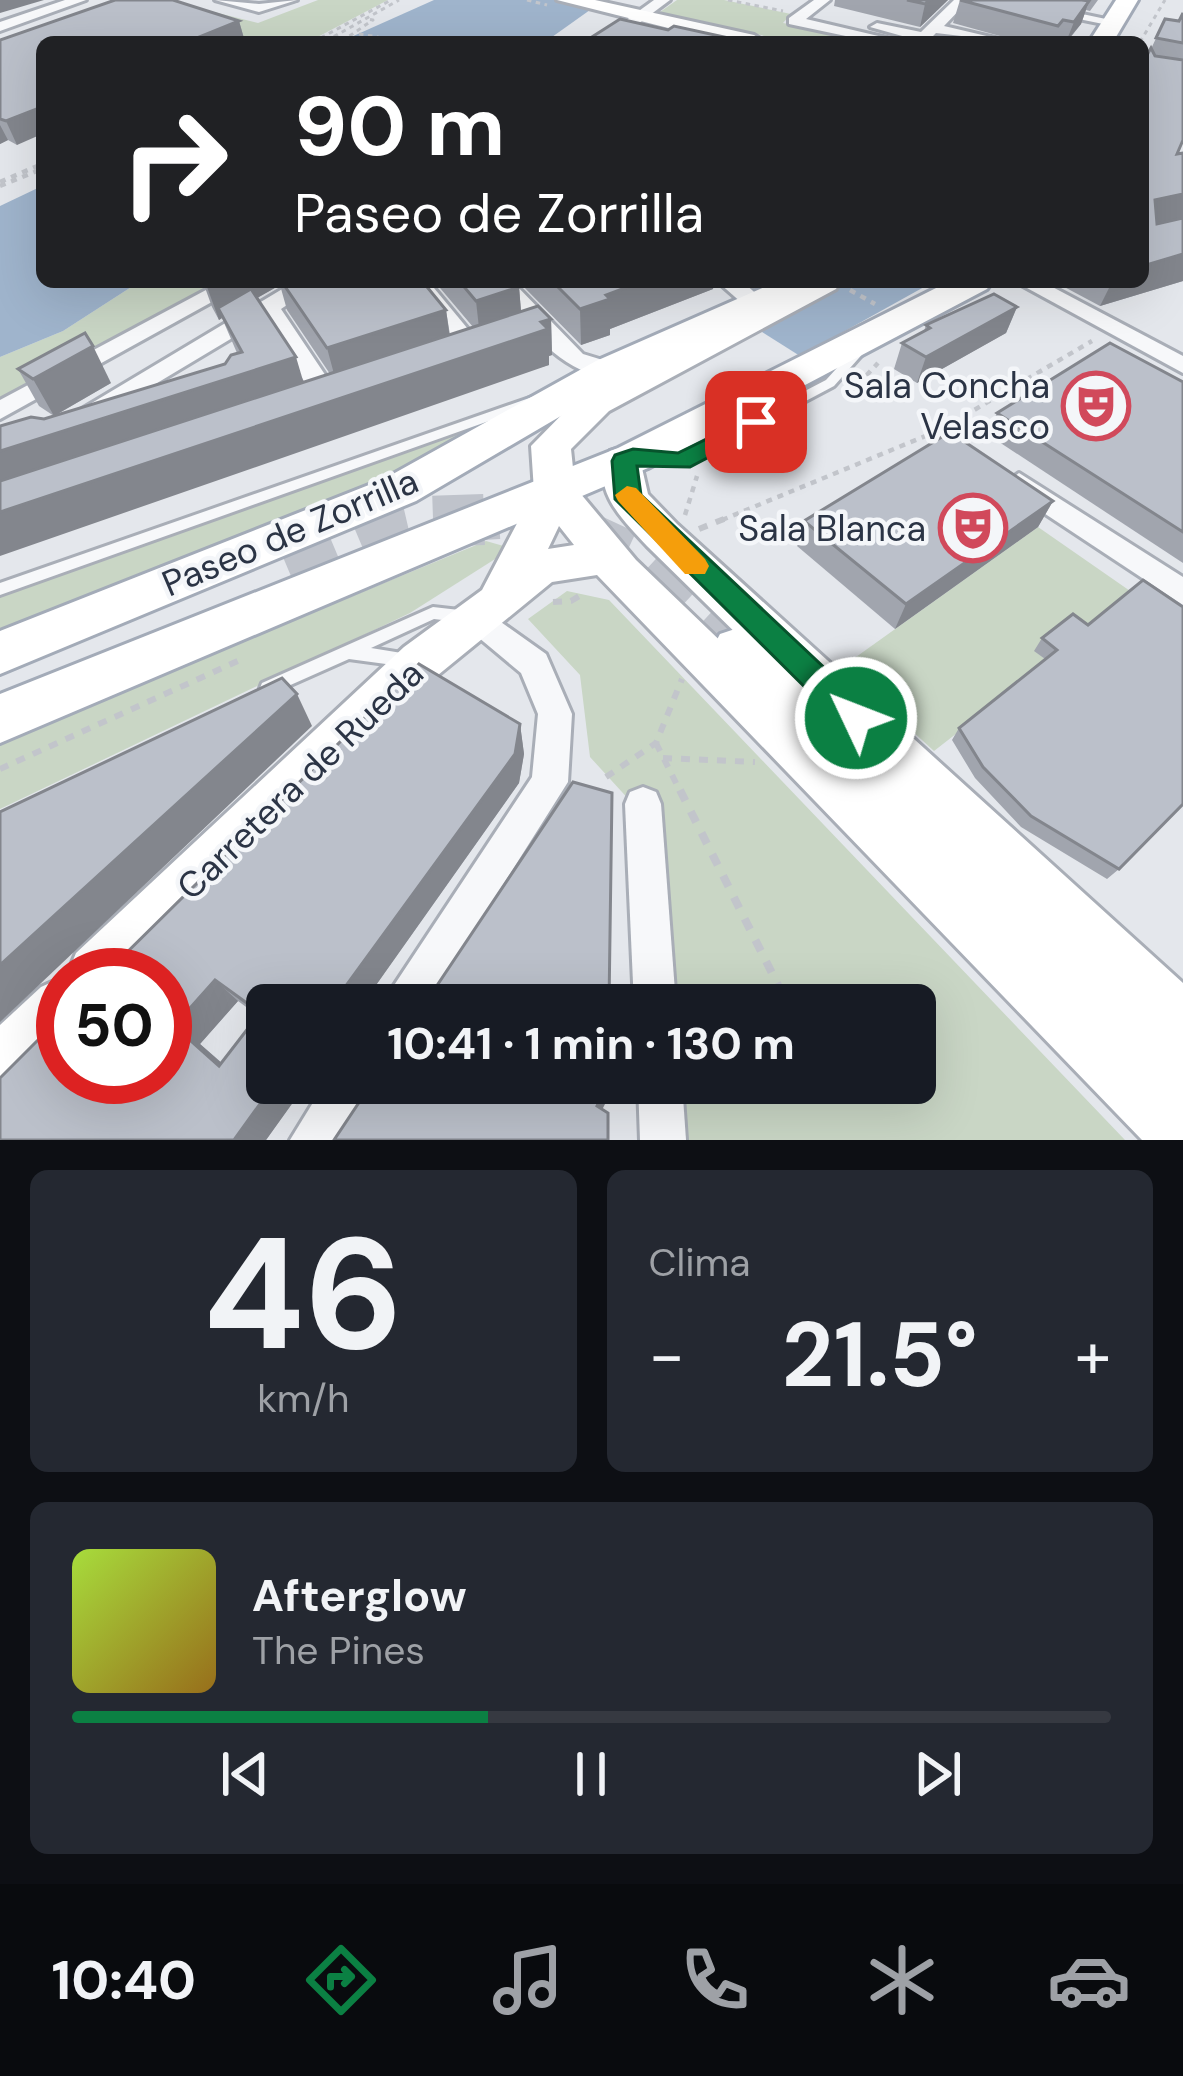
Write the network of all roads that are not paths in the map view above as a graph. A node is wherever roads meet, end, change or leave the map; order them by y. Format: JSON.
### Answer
{"nodes":[{"id":1,"x":222,"y":0,"type":"edge"},
{"id":2,"x":290,"y":0,"type":"edge"},
{"id":3,"x":538,"y":0,"type":"edge"},
{"id":4,"x":567,"y":0,"type":"edge"},
{"id":5,"x":663,"y":0,"type":"edge"},
{"id":6,"x":824,"y":0,"type":"edge"},
{"id":7,"x":962,"y":0,"type":"edge"},
{"id":8,"x":993,"y":0,"type":"edge"},
{"id":9,"x":1063,"y":0,"type":"edge"},
{"id":10,"x":1148,"y":0,"type":"edge"},
{"id":11,"x":83,"y":7,"type":"edge"},
{"id":12,"x":804,"y":14,"type":"junction"},
{"id":13,"x":626,"y":17,"type":"junction"},
{"id":14,"x":1117,"y":23,"type":"edge"},
{"id":15,"x":0,"y":27,"type":"edge"},
{"id":16,"x":609,"y":36,"type":"edge"},
{"id":17,"x":697,"y":36,"type":"edge"},
{"id":18,"x":723,"y":36,"type":"edge"},
{"id":19,"x":867,"y":36,"type":"edge"},
{"id":20,"x":925,"y":36,"type":"edge"},
{"id":21,"x":0,"y":46,"type":"edge"},
{"id":22,"x":227,"y":288,"type":"edge"},
{"id":23,"x":300,"y":288,"type":"edge"},
{"id":24,"x":423,"y":288,"type":"edge"},
{"id":25,"x":507,"y":288,"type":"edge"},
{"id":26,"x":774,"y":288,"type":"edge"},
{"id":27,"x":813,"y":288,"type":"edge"},
{"id":28,"x":960,"y":288,"type":"edge"},
{"id":29,"x":1038,"y":288,"type":"edge"},
{"id":30,"x":744,"y":294,"type":"edge"},
{"id":31,"x":268,"y":307,"type":"junction"},
{"id":32,"x":544,"y":328,"type":"junction"},
{"id":33,"x":1183,"y":366,"type":"edge"},
{"id":34,"x":590,"y":380,"type":"junction"},
{"id":35,"x":329,"y":400,"type":"edge"},
{"id":36,"x":12,"y":413,"type":"edge"},
{"id":37,"x":126,"y":423,"type":"edge"},
{"id":38,"x":628,"y":459,"type":"junction"},
{"id":39,"x":997,"y":468,"type":"edge"},
{"id":40,"x":556,"y":490,"type":"junction"},
{"id":41,"x":608,"y":557,"type":"junction"},
{"id":42,"x":288,"y":569,"type":"tunnel mouth"},
{"id":43,"x":1178,"y":583,"type":"edge"},
{"id":44,"x":0,"y":589,"type":"edge"},
{"id":45,"x":492,"y":605,"type":"junction"},
{"id":46,"x":716,"y":649,"type":"junction"},
{"id":47,"x":346,"y":651,"type":"junction"},
{"id":48,"x":0,"y":653,"type":"edge"},
{"id":49,"x":421,"y":662,"type":"junction"},
{"id":50,"x":0,"y":686,"type":"edge"},
{"id":51,"x":243,"y":700,"type":"edge"},
{"id":52,"x":0,"y":719,"type":"edge"},
{"id":53,"x":643,"y":803,"type":"dead end"},
{"id":54,"x":126,"y":948,"type":"edge"},
{"id":55,"x":416,"y":984,"type":"edge"},
{"id":56,"x":654,"y":984,"type":"edge"},
{"id":57,"x":1183,"y":1025,"type":"edge"},
{"id":58,"x":36,"y":1035,"type":"edge"},
{"id":59,"x":0,"y":1070,"type":"edge"},
{"id":60,"x":1183,"y":1087,"type":"edge"},
{"id":61,"x":337,"y":1104,"type":"edge"},
{"id":62,"x":661,"y":1104,"type":"edge"},
{"id":63,"x":1183,"y":1133,"type":"edge"},
{"id":64,"x":313,"y":1140,"type":"edge"},
{"id":65,"x":663,"y":1140,"type":"edge"}],
"edges":[{"from":1,"to":2,"type":"street"},
{"from":3,"to":13,"type":"main road"},
{"from":4,"to":13,"type":"main road"},
{"from":5,"to":13,"type":"street"},
{"from":6,"to":12,"type":"street"},
{"from":7,"to":20,"type":"street"},
{"from":8,"to":14,"type":"street"},
{"from":9,"to":14,"type":"street"},
{"from":10,"to":14,"type":"main road"},
{"from":11,"to":15,"type":"street"},
{"from":11,"to":21,"type":"street"},
{"from":12,"to":19,"type":"street"},
{"from":12,"to":20,"type":"street"},
{"from":13,"to":16,"type":"street"},
{"from":13,"to":17,"type":"main road"},
{"from":13,"to":18,"type":"main road"},
{"from":22,"to":36,"type":"street"},
{"from":23,"to":31,"type":"street"},
{"from":24,"to":32,"type":"street"},
{"from":25,"to":32,"type":"street"},
{"from":26,"to":30,"type":"main road","name":"Paseo de Zorrilla"},
{"from":27,"to":40,"type":"main road"},
{"from":28,"to":38,"type":"main road","name":"Paseo de Zorrilla"},
{"from":29,"to":33,"type":"street"},
{"from":30,"to":34,"type":"main road","name":"Paseo de Zorrilla"},
{"from":31,"to":35,"type":"street"},
{"from":31,"to":37,"type":"street"},
{"from":32,"to":34,"type":"street"},
{"from":34,"to":44,"type":"lane","name":"Paseo de Zorrilla"},
{"from":34,"to":48,"type":"main road","name":"Paseo de Zorrilla"},
{"from":38,"to":40,"type":"main road","name":"Paseo de Zorrilla"},
{"from":38,"to":57,"type":"main road"},
{"from":39,"to":43,"type":"street"},
{"from":40,"to":41,"type":"main road"},
{"from":40,"to":45,"type":"main road","name":"Carretera de Rueda"},
{"from":40,"to":52,"type":"main road","name":"Paseo de Zorrilla"},
{"from":41,"to":45,"type":"main road","name":"Carretera de Rueda"},
{"from":41,"to":46,"type":"main road"},
{"from":42,"to":50,"type":"main road"},
{"from":45,"to":47,"type":"lane"},
{"from":45,"to":49,"type":"main road","name":"Carretera de Rueda"},
{"from":45,"to":55,"type":"street"},
{"from":46,"to":60,"type":"main road"},
{"from":46,"to":63,"type":"main road"},
{"from":47,"to":49,"type":"lane"},
{"from":47,"to":51,"type":"lane"},
{"from":49,"to":54,"type":"main road","name":"Carretera de Rueda"},
{"from":53,"to":56,"type":"street"},
{"from":58,"to":59,"type":"main road"},
{"from":61,"to":64,"type":"street"},
{"from":62,"to":65,"type":"street"}]}
